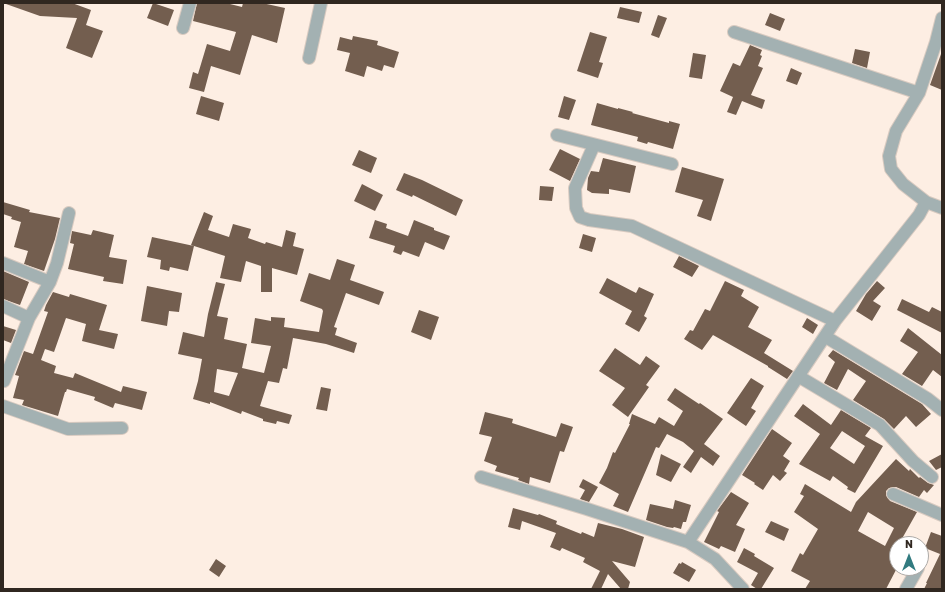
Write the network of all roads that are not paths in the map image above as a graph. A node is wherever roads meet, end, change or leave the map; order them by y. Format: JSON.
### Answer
{"nodes":[{"id":1,"x":190,"y":3,"type":"edge"},
{"id":2,"x":321,"y":3,"type":"edge"},
{"id":3,"x":942,"y":18,"type":"edge"},
{"id":4,"x":184,"y":28,"type":"dead end"},
{"id":5,"x":734,"y":32,"type":"dead end"},
{"id":6,"x":309,"y":58,"type":"dead end"},
{"id":7,"x":919,"y":93,"type":"junction"},
{"id":8,"x":556,"y":135,"type":"dead end"},
{"id":9,"x":594,"y":145,"type":"junction"},
{"id":10,"x":672,"y":164,"type":"dead end"},
{"id":11,"x":926,"y":202,"type":"junction"},
{"id":12,"x":942,"y":208,"type":"edge"},
{"id":13,"x":69,"y":213,"type":"dead end"},
{"id":14,"x":3,"y":263,"type":"edge"},
{"id":15,"x":50,"y":282,"type":"junction"},
{"id":16,"x":3,"y":306,"type":"edge"},
{"id":17,"x":29,"y":318,"type":"junction"},
{"id":18,"x":835,"y":322,"type":"junction"},
{"id":19,"x":826,"y":337,"type":"junction"},
{"id":20,"x":798,"y":376,"type":"junction"},
{"id":21,"x":3,"y":384,"type":"edge"},
{"id":22,"x":3,"y":406,"type":"edge"},
{"id":23,"x":942,"y":410,"type":"edge"},
{"id":24,"x":122,"y":428,"type":"dead end"},
{"id":25,"x":481,"y":477,"type":"dead end"},
{"id":26,"x":932,"y":477,"type":"dead end"},
{"id":27,"x":893,"y":494,"type":"dead end"},
{"id":28,"x":942,"y":515,"type":"edge"},
{"id":29,"x":688,"y":542,"type":"junction"},
{"id":30,"x":913,"y":576,"type":"edge"},
{"id":31,"x":743,"y":589,"type":"edge"},
{"id":32,"x":906,"y":589,"type":"edge"}],
"edges":[{"from":1,"to":4,"type":"street"},
{"from":2,"to":6,"type":"street"},
{"from":3,"to":7,"type":"street"},
{"from":5,"to":7,"type":"street"},
{"from":7,"to":11,"type":"street"},
{"from":8,"to":9,"type":"street"},
{"from":9,"to":10,"type":"street"},
{"from":9,"to":18,"type":"street"},
{"from":11,"to":12,"type":"street"},
{"from":11,"to":18,"type":"street"},
{"from":13,"to":15,"type":"street"},
{"from":14,"to":15,"type":"street"},
{"from":15,"to":17,"type":"street"},
{"from":16,"to":17,"type":"street"},
{"from":17,"to":21,"type":"street"},
{"from":18,"to":19,"type":"street"},
{"from":19,"to":20,"type":"street"},
{"from":19,"to":23,"type":"street"},
{"from":20,"to":26,"type":"street"},
{"from":20,"to":29,"type":"street"},
{"from":22,"to":24,"type":"street"},
{"from":25,"to":29,"type":"street"},
{"from":27,"to":28,"type":"street"},
{"from":29,"to":31,"type":"street"},
{"from":30,"to":32,"type":"street"}]}
